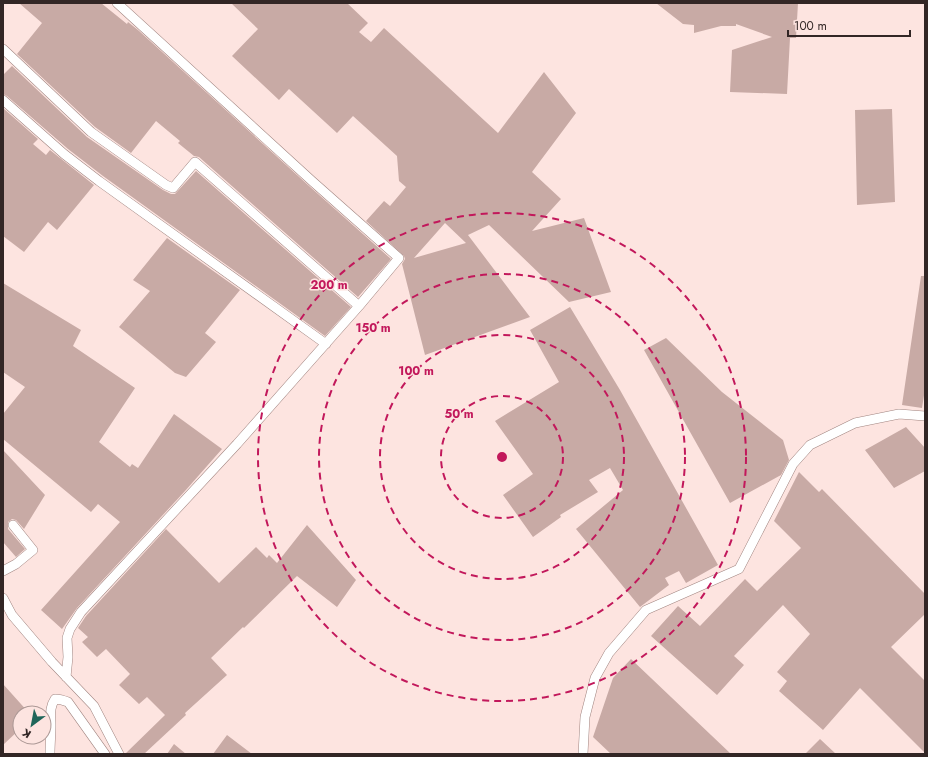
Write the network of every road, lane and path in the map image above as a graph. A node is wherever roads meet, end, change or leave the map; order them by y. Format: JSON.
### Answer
{"nodes":[{"id":1,"x":116,"y":3,"type":"edge"},
{"id":2,"x":3,"y":49,"type":"edge"},
{"id":3,"x":3,"y":100,"type":"edge"},
{"id":4,"x":359,"y":306,"type":"junction"},
{"id":5,"x":326,"y":344,"type":"junction"},
{"id":6,"x":925,"y":416,"type":"edge"},
{"id":7,"x":13,"y":525,"type":"dead end"},
{"id":8,"x":3,"y":571,"type":"edge"},
{"id":9,"x":3,"y":598,"type":"edge"},
{"id":10,"x":66,"y":677,"type":"junction"},
{"id":11,"x":50,"y":754,"type":"edge"},
{"id":12,"x":105,"y":754,"type":"edge"},
{"id":13,"x":119,"y":754,"type":"edge"},
{"id":14,"x":583,"y":754,"type":"edge"}],
"edges":[{"from":1,"to":4,"type":"street"},
{"from":2,"to":4,"type":"street"},
{"from":3,"to":5,"type":"street"},
{"from":4,"to":5,"type":"street"},
{"from":5,"to":10,"type":"street"},
{"from":6,"to":14,"type":"street"},
{"from":7,"to":8,"type":"street"},
{"from":9,"to":10,"type":"street"},
{"from":10,"to":13,"type":"street"},
{"from":11,"to":12,"type":"street"}]}
